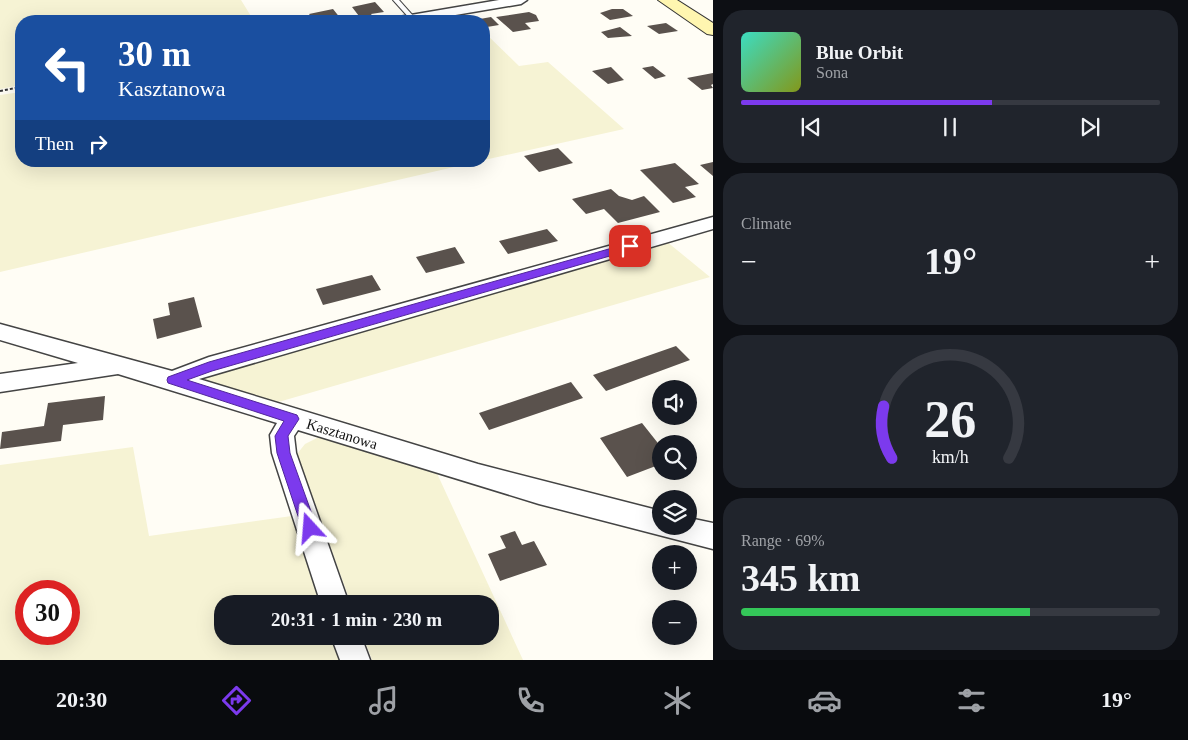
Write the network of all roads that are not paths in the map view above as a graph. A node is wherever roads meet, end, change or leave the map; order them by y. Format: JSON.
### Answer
{"nodes":[{"id":1,"x":396,"y":0,"type":"edge"},
{"id":2,"x":521,"y":0,"type":"edge"},
{"id":3,"x":666,"y":0,"type":"edge"},
{"id":4,"x":409,"y":15,"type":"edge"},
{"id":5,"x":436,"y":15,"type":"edge"},
{"id":6,"x":713,"y":30,"type":"edge"},
{"id":7,"x":713,"y":223,"type":"edge"},
{"id":8,"x":0,"y":332,"type":"edge"},
{"id":9,"x":121,"y":366,"type":"junction"},
{"id":10,"x":173,"y":380,"type":"junction"},
{"id":11,"x":0,"y":383,"type":"edge"},
{"id":12,"x":292,"y":419,"type":"junction"},
{"id":13,"x":652,"y":522,"type":"edge"},
{"id":14,"x":697,"y":532,"type":"edge"},
{"id":15,"x":713,"y":536,"type":"edge"},
{"id":16,"x":332,"y":595,"type":"edge"},
{"id":17,"x":349,"y":645,"type":"edge"},
{"id":18,"x":354,"y":660,"type":"edge"}],
"edges":[{"from":1,"to":4,"type":"lane"},
{"from":2,"to":5,"type":"street"},
{"from":3,"to":6,"type":"street"},
{"from":7,"to":10,"type":"street"},
{"from":8,"to":9,"type":"street","name":"Kasztanowa"},
{"from":9,"to":10,"type":"street","name":"Kasztanowa"},
{"from":9,"to":11,"type":"street"},
{"from":10,"to":12,"type":"street","name":"Kasztanowa"},
{"from":12,"to":13,"type":"street","name":"Kasztanowa"},
{"from":12,"to":16,"type":"street"},
{"from":14,"to":15,"type":"street"},
{"from":17,"to":18,"type":"street"}]}
